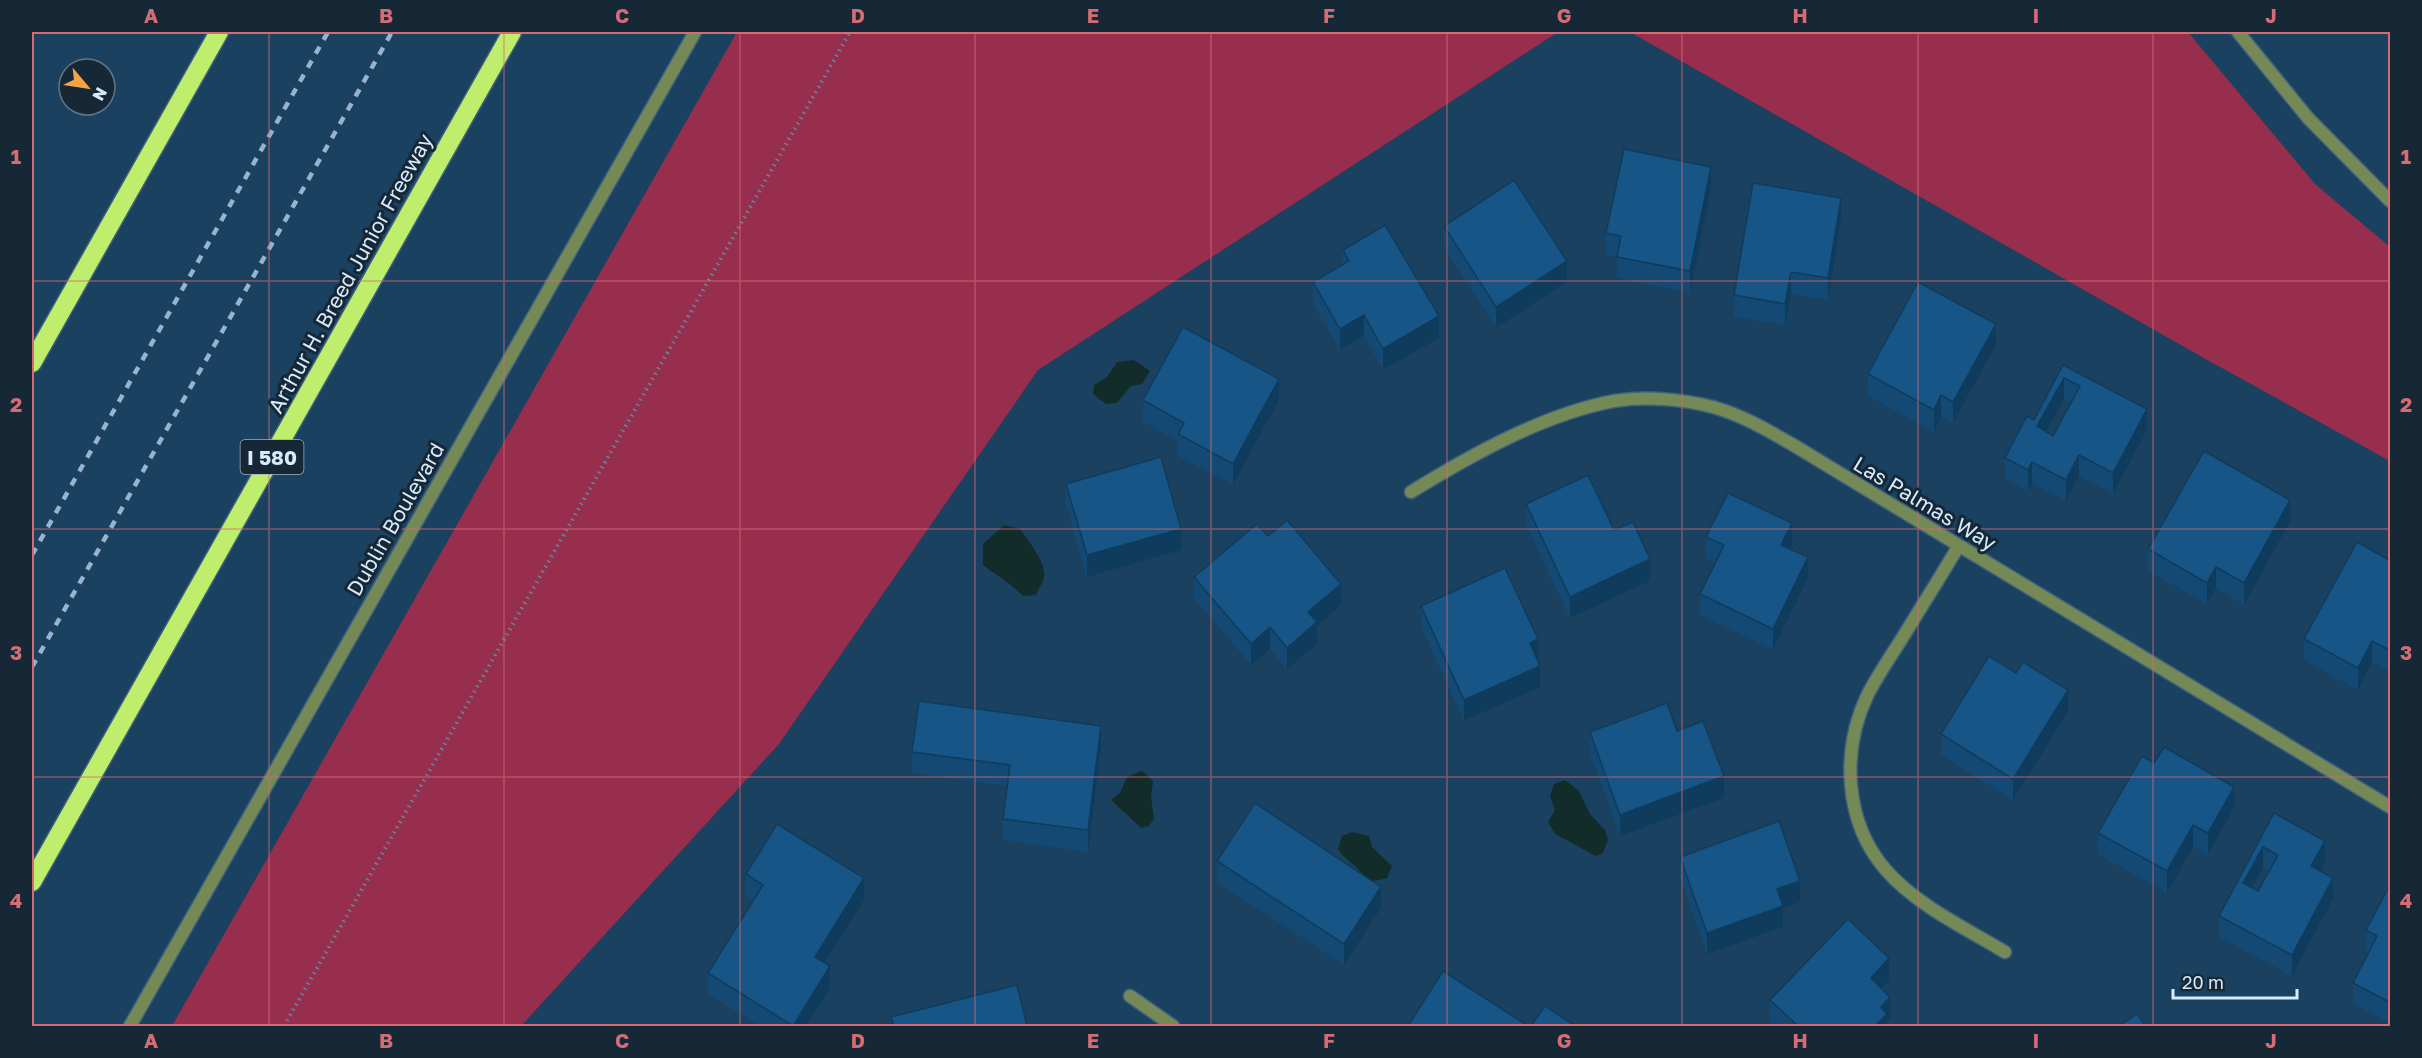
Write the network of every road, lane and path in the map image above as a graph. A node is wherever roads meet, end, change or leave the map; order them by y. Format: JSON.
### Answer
{"nodes":[{"id":1,"x":219,"y":32,"type":"edge"},
{"id":2,"x":512,"y":32,"type":"edge"},
{"id":3,"x":695,"y":32,"type":"edge"},
{"id":4,"x":850,"y":32,"type":"edge"},
{"id":5,"x":2238,"y":32,"type":"edge"},
{"id":6,"x":2391,"y":201,"type":"edge"},
{"id":7,"x":32,"y":363,"type":"edge"},
{"id":8,"x":1411,"y":492,"type":"dead end"},
{"id":9,"x":1959,"y":547,"type":"junction"},
{"id":10,"x":2391,"y":807,"type":"edge"},
{"id":11,"x":32,"y":882,"type":"edge"},
{"id":12,"x":2005,"y":952,"type":"dead end"},
{"id":13,"x":1130,"y":996,"type":"dead end"},
{"id":14,"x":130,"y":1026,"type":"edge"},
{"id":15,"x":284,"y":1026,"type":"edge"},
{"id":16,"x":1173,"y":1026,"type":"edge"}],
"edges":[{"from":1,"to":7,"type":"highway"},
{"from":2,"to":11,"type":"highway","name":"Arthur H. Breed Junior Freeway","number":"I 580"},
{"from":3,"to":14,"type":"street","name":"Dublin Boulevard"},
{"from":4,"to":15,"type":"path"},
{"from":5,"to":6,"type":"street"},
{"from":8,"to":9,"type":"street","name":"Las Palmas Way"},
{"from":9,"to":10,"type":"street","name":"Las Palmas Way"},
{"from":9,"to":12,"type":"street"},
{"from":13,"to":16,"type":"street"}]}
